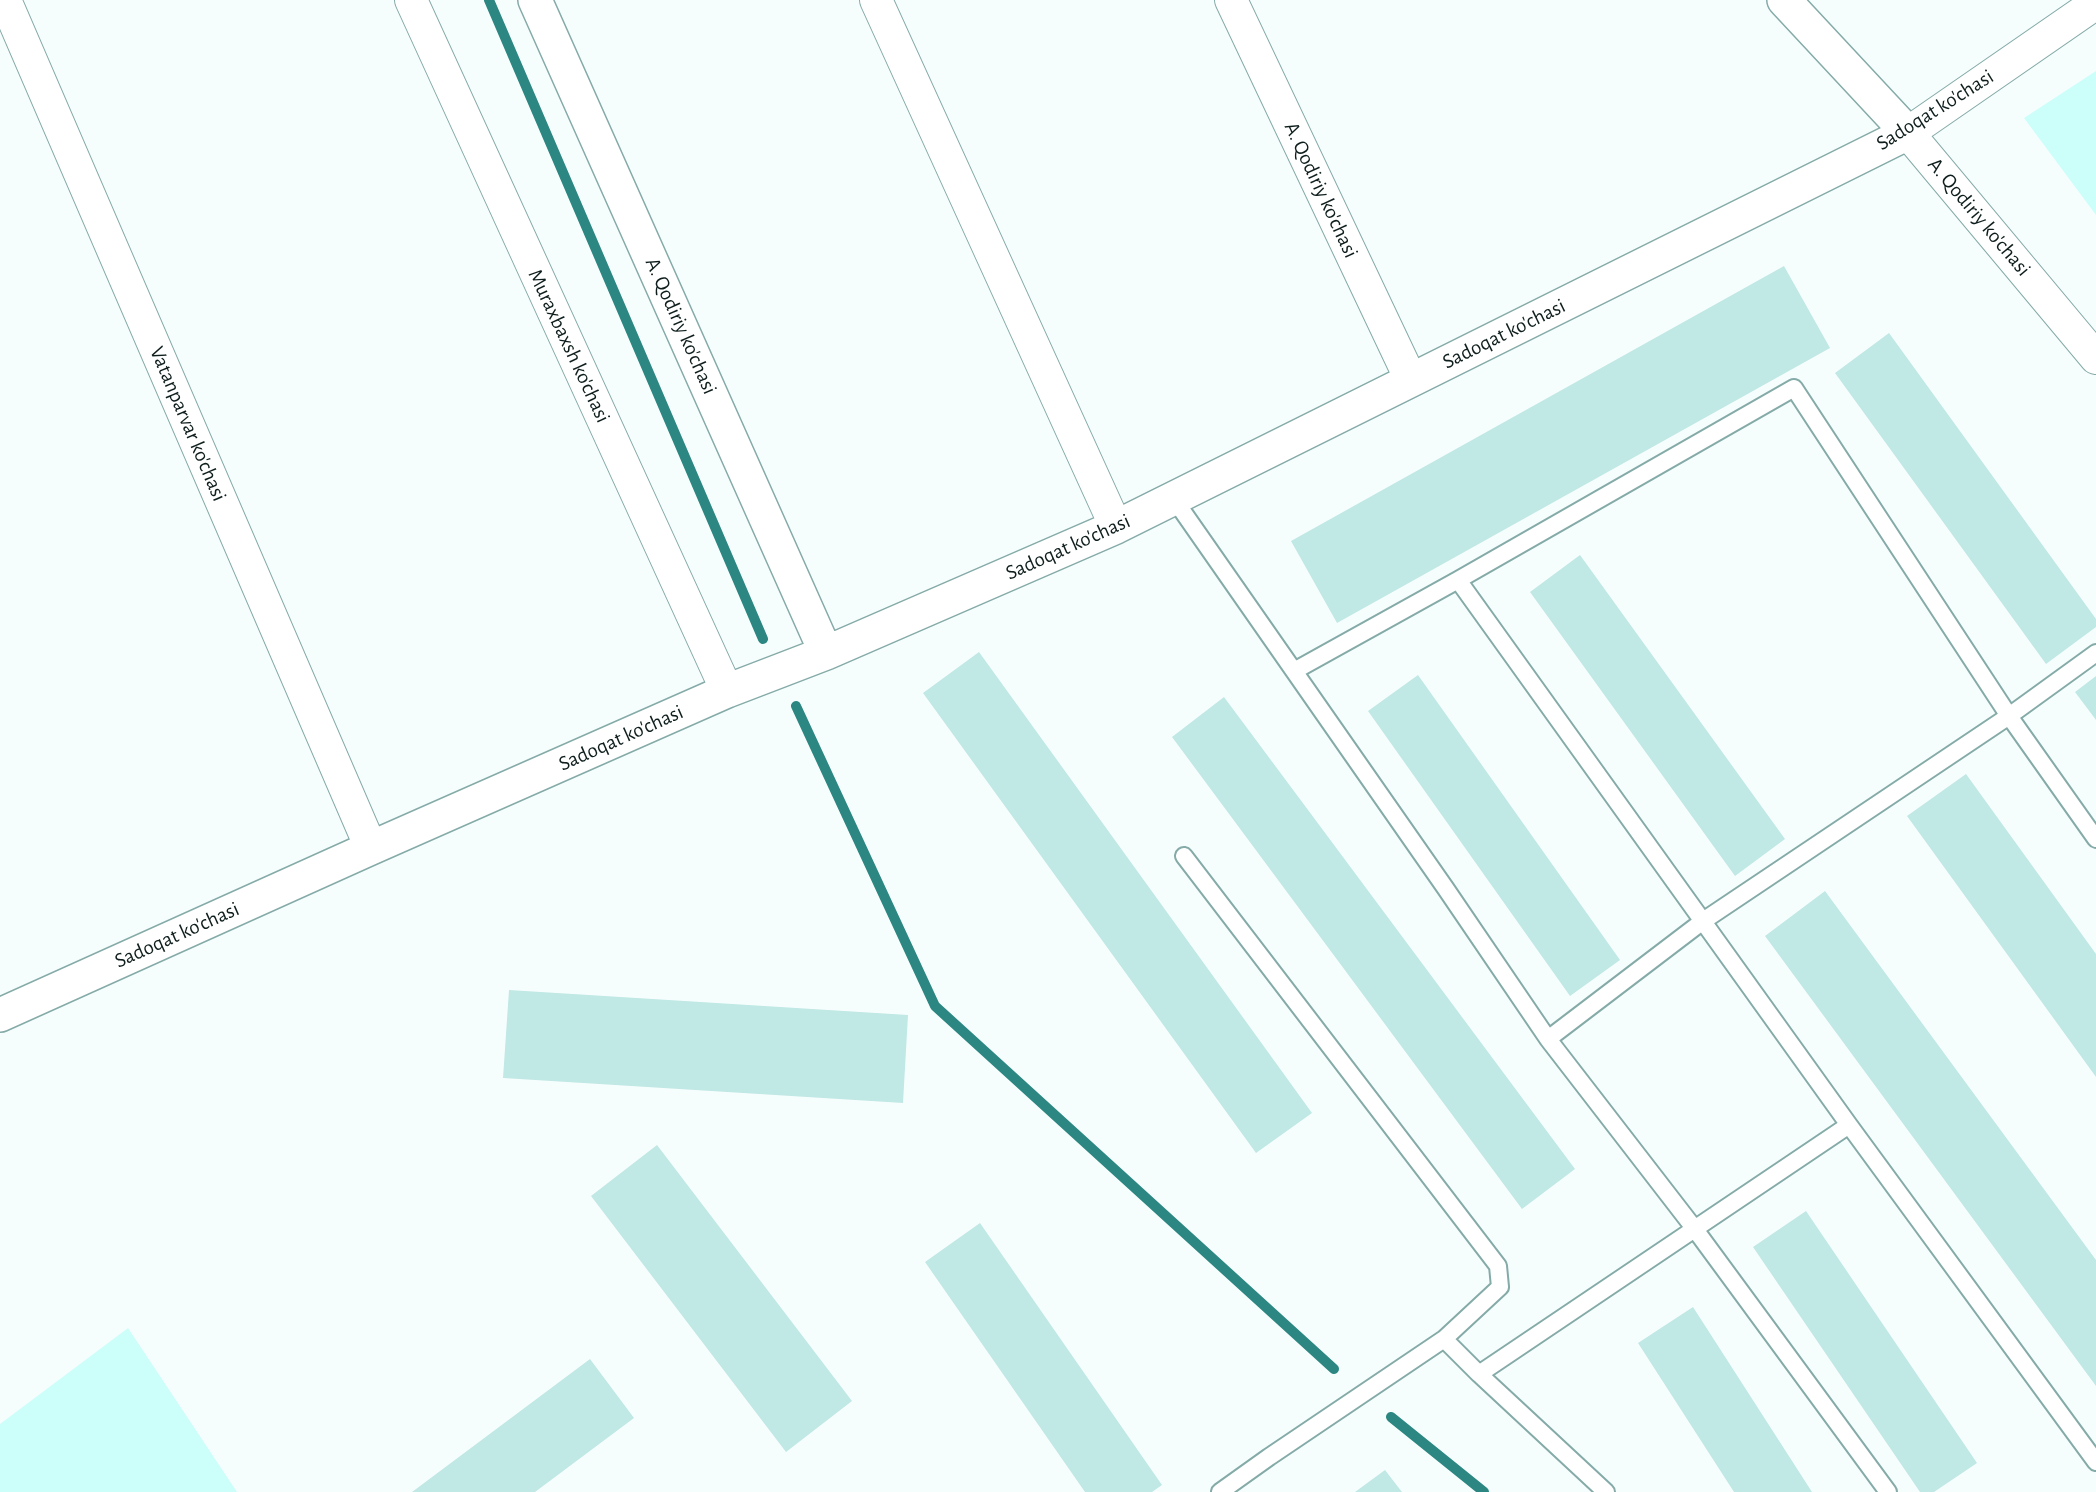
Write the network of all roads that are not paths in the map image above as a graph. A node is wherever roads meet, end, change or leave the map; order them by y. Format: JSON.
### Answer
{"nodes":[{"id":1,"x":5,"y":0,"type":"edge"},
{"id":2,"x":411,"y":0,"type":"edge"},
{"id":3,"x":535,"y":0,"type":"edge"},
{"id":4,"x":876,"y":0,"type":"edge"},
{"id":5,"x":1231,"y":0,"type":"edge"},
{"id":6,"x":1784,"y":0,"type":"edge"},
{"id":7,"x":2096,"y":3,"type":"edge"},
{"id":8,"x":1908,"y":133,"type":"junction"},
{"id":9,"x":2096,"y":358,"type":"edge"},
{"id":10,"x":1411,"y":381,"type":"junction"},
{"id":11,"x":1174,"y":499,"type":"junction"},
{"id":12,"x":1116,"y":526,"type":"junction"},
{"id":13,"x":1458,"y":580,"type":"junction"},
{"id":14,"x":826,"y":653,"type":"junction"},
{"id":15,"x":2096,"y":653,"type":"edge"},
{"id":16,"x":1294,"y":671,"type":"junction"},
{"id":17,"x":727,"y":691,"type":"junction"},
{"id":18,"x":2009,"y":716,"type":"junction"},
{"id":19,"x":2096,"y":838,"type":"edge"},
{"id":20,"x":370,"y":848,"type":"junction"},
{"id":21,"x":1184,"y":856,"type":"dead end"},
{"id":22,"x":1703,"y":921,"type":"junction"},
{"id":23,"x":2,"y":1008,"type":"edge"},
{"id":24,"x":1548,"y":1039,"type":"junction"},
{"id":25,"x":1849,"y":1125,"type":"junction"},
{"id":26,"x":1694,"y":1228,"type":"junction"},
{"id":27,"x":1444,"y":1338,"type":"junction"},
{"id":28,"x":1479,"y":1374,"type":"junction"},
{"id":29,"x":2096,"y":1462,"type":"edge"},
{"id":30,"x":1220,"y":1492,"type":"edge"},
{"id":31,"x":1606,"y":1492,"type":"edge"},
{"id":32,"x":1888,"y":1492,"type":"edge"}],
"edges":[{"from":1,"to":20,"type":"street","name":"Vatanparvar ko'chasi"},
{"from":2,"to":17,"type":"street","name":"Muraxbaxsh ko'chasi"},
{"from":3,"to":14,"type":"street","name":"A. Qodiriy ko'chasi"},
{"from":4,"to":12,"type":"street"},
{"from":5,"to":10,"type":"street","name":"A. Qodiriy ko'chasi"},
{"from":6,"to":8,"type":"street","name":"A. Qodiriy ko'chasi"},
{"from":7,"to":8,"type":"street","name":"Sadoqat ko'chasi"},
{"from":8,"to":9,"type":"street","name":"A. Qodiriy ko'chasi"},
{"from":8,"to":10,"type":"street","name":"Sadoqat ko'chasi"},
{"from":10,"to":11,"type":"street","name":"Sadoqat ko'chasi"},
{"from":11,"to":12,"type":"street","name":"Sadoqat ko'chasi"},
{"from":11,"to":16,"type":"lane"},
{"from":12,"to":14,"type":"street","name":"Sadoqat ko'chasi"},
{"from":13,"to":16,"type":"lane"},
{"from":13,"to":18,"type":"lane"},
{"from":13,"to":22,"type":"lane"},
{"from":14,"to":17,"type":"street","name":"Sadoqat ko'chasi"},
{"from":15,"to":18,"type":"lane"},
{"from":16,"to":24,"type":"lane"},
{"from":17,"to":20,"type":"street","name":"Sadoqat ko'chasi"},
{"from":18,"to":19,"type":"lane"},
{"from":18,"to":22,"type":"lane"},
{"from":20,"to":23,"type":"street","name":"Sadoqat ko'chasi"},
{"from":21,"to":27,"type":"lane"},
{"from":22,"to":24,"type":"lane"},
{"from":22,"to":25,"type":"lane"},
{"from":24,"to":26,"type":"lane"},
{"from":25,"to":26,"type":"lane"},
{"from":25,"to":29,"type":"lane"},
{"from":26,"to":28,"type":"lane"},
{"from":26,"to":32,"type":"lane"},
{"from":27,"to":28,"type":"lane"},
{"from":27,"to":30,"type":"lane"},
{"from":28,"to":31,"type":"lane"}]}
